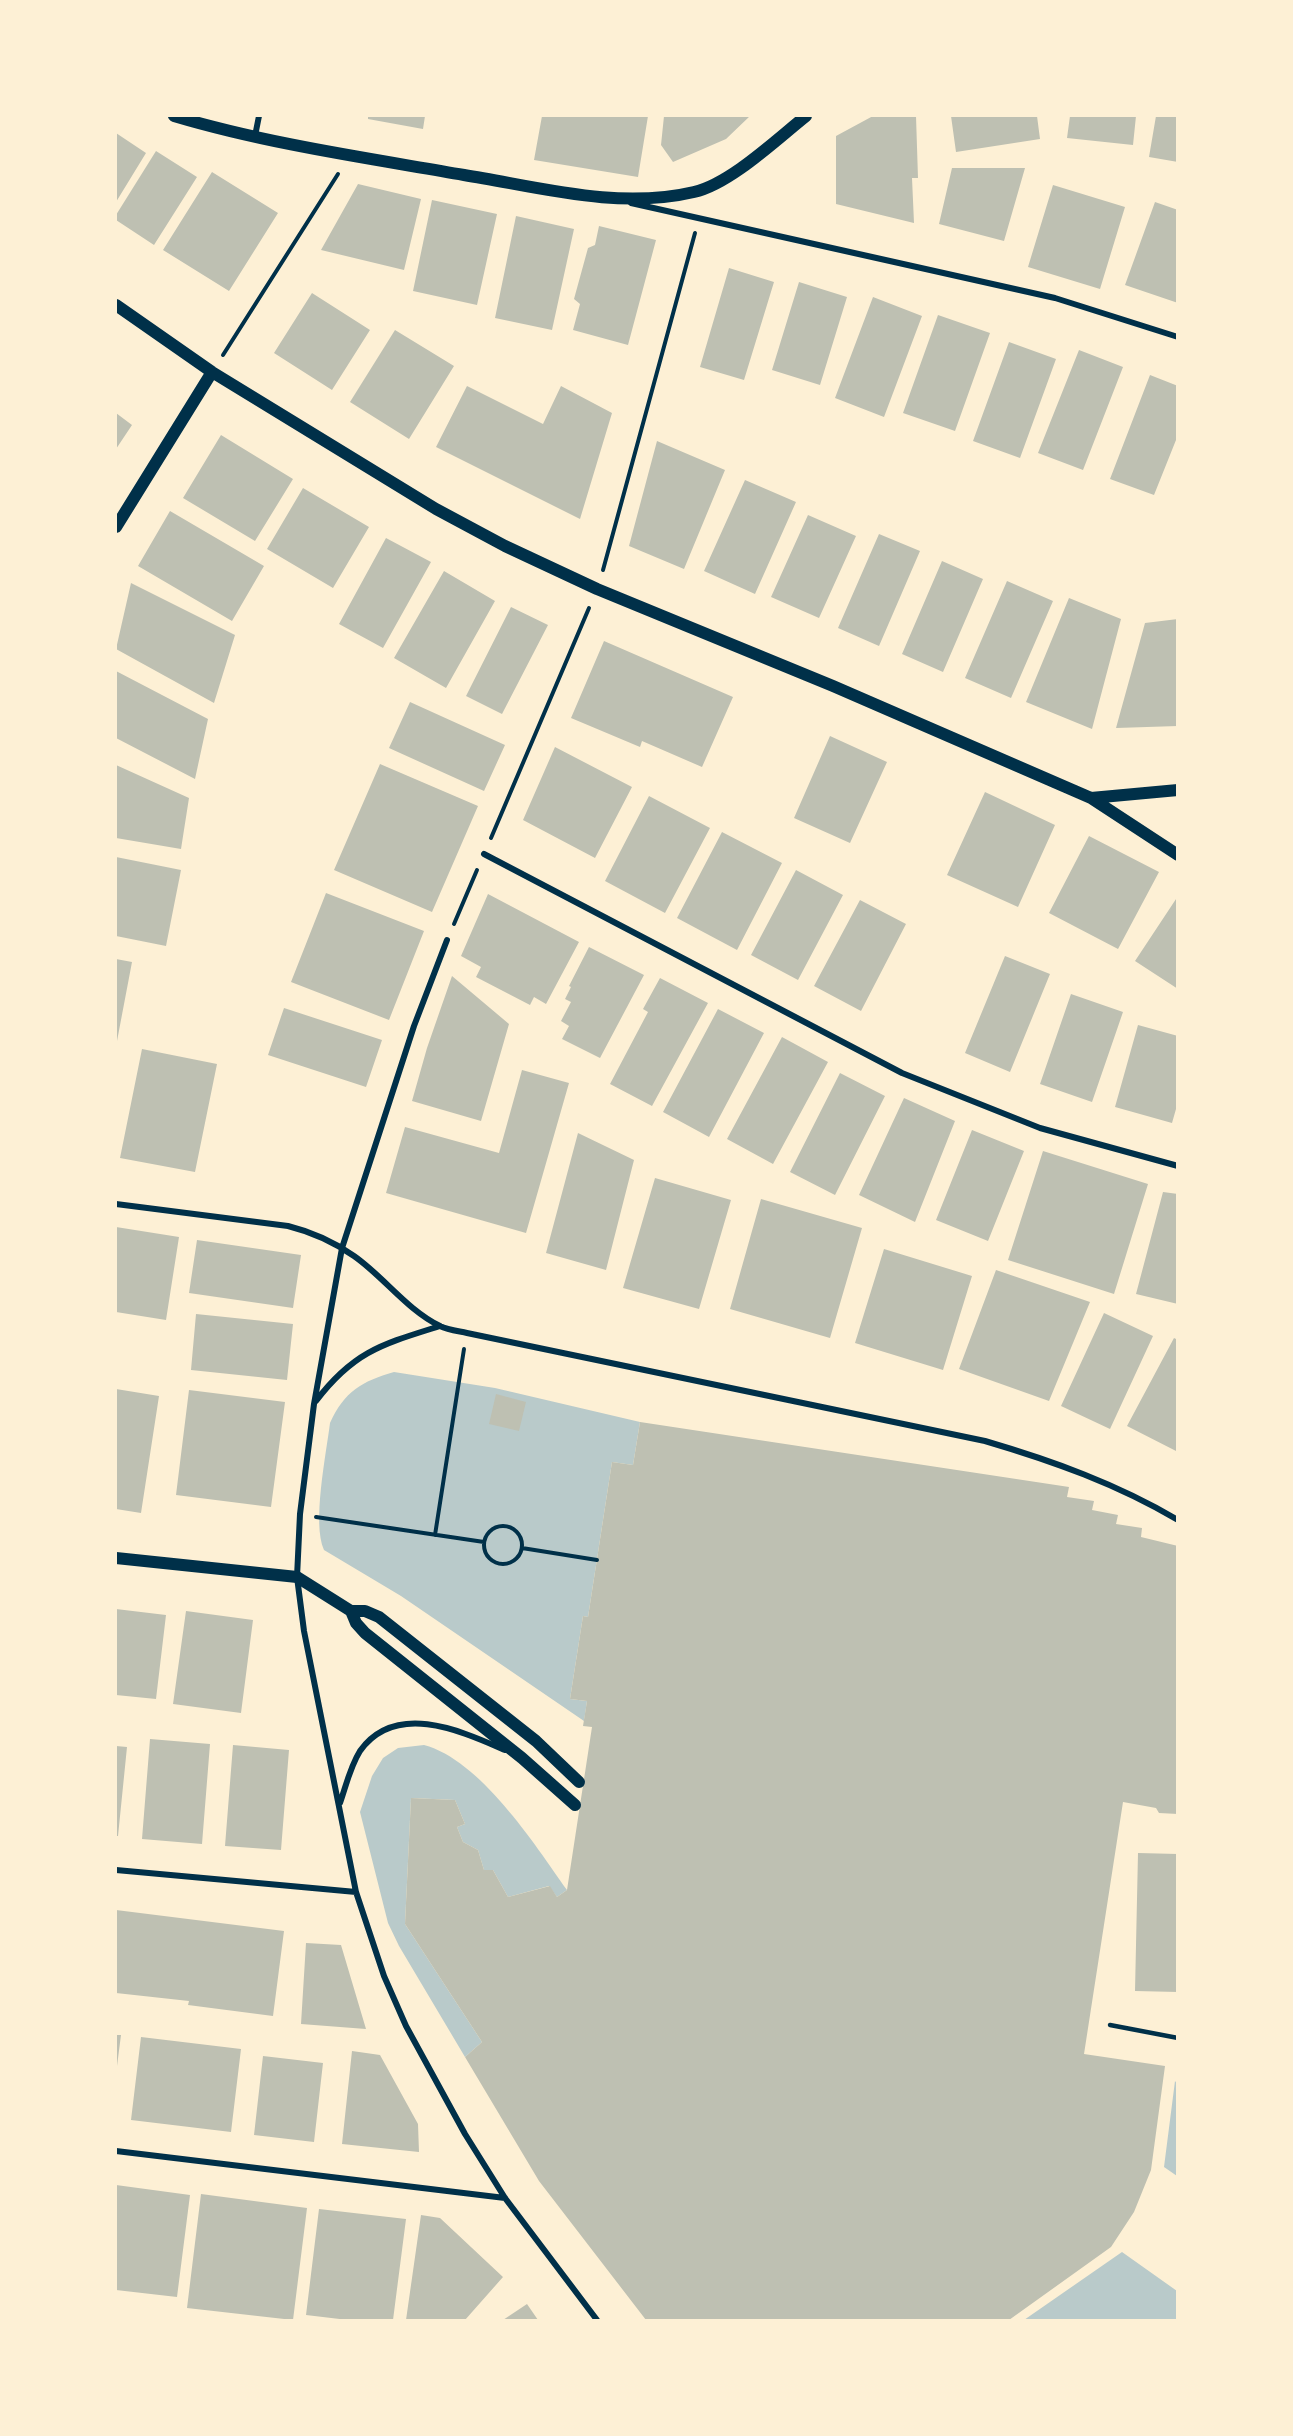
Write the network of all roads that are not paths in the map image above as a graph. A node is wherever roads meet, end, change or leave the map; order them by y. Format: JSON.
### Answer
{"nodes":[{"id":1,"x":174,"y":116,"type":"edge"},
{"id":2,"x":259,"y":116,"type":"edge"},
{"id":3,"x":806,"y":116,"type":"edge"},
{"id":4,"x":255,"y":136,"type":"junction"},
{"id":5,"x":616,"y":200,"type":"junction"},
{"id":6,"x":116,"y":305,"type":"edge"},
{"id":7,"x":1178,"y":337,"type":"edge"},
{"id":8,"x":212,"y":372,"type":"junction"},
{"id":9,"x":116,"y":527,"type":"edge"},
{"id":10,"x":1178,"y":790,"type":"edge"},
{"id":11,"x":1090,"y":798,"type":"junction"},
{"id":12,"x":484,"y":854,"type":"road end"},
{"id":13,"x":1178,"y":855,"type":"edge"},
{"id":14,"x":447,"y":940,"type":"road end"},
{"id":15,"x":1178,"y":1166,"type":"edge"},
{"id":16,"x":116,"y":1204,"type":"edge"},
{"id":17,"x":342,"y":1248,"type":"junction"},
{"id":18,"x":440,"y":1326,"type":"junction"},
{"id":19,"x":314,"y":1404,"type":"junction"},
{"id":20,"x":1178,"y":1520,"type":"edge"},
{"id":21,"x":116,"y":1558,"type":"edge"},
{"id":22,"x":297,"y":1577,"type":"junction"},
{"id":23,"x":351,"y":1611,"type":"junction"},
{"id":24,"x":522,"y":1758,"type":"junction"},
{"id":25,"x":579,"y":1782,"type":"dead end"},
{"id":26,"x":575,"y":1805,"type":"dead end"},
{"id":27,"x":339,"y":1806,"type":"junction"},
{"id":28,"x":116,"y":1870,"type":"edge"},
{"id":29,"x":356,"y":1892,"type":"junction"},
{"id":30,"x":1110,"y":2025,"type":"dead end"},
{"id":31,"x":1178,"y":2038,"type":"edge"},
{"id":32,"x":116,"y":2151,"type":"edge"},
{"id":33,"x":505,"y":2198,"type":"junction"},
{"id":34,"x":597,"y":2320,"type":"edge"}],
"edges":[{"from":1,"to":4,"type":"main road"},
{"from":2,"to":4,"type":"street"},
{"from":3,"to":5,"type":"main road"},
{"from":4,"to":5,"type":"main road"},
{"from":5,"to":7,"type":"street"},
{"from":6,"to":8,"type":"main road"},
{"from":8,"to":9,"type":"main road"},
{"from":8,"to":11,"type":"main road"},
{"from":10,"to":11,"type":"main road"},
{"from":11,"to":13,"type":"main road"},
{"from":12,"to":15,"type":"street"},
{"from":14,"to":17,"type":"street"},
{"from":16,"to":17,"type":"street"},
{"from":17,"to":18,"type":"street"},
{"from":17,"to":19,"type":"street"},
{"from":18,"to":19,"type":"street"},
{"from":18,"to":20,"type":"street"},
{"from":19,"to":22,"type":"street"},
{"from":21,"to":22,"type":"main road"},
{"from":22,"to":23,"type":"main road"},
{"from":22,"to":27,"type":"street"},
{"from":23,"to":24,"type":"main road"},
{"from":23,"to":25,"type":"main road"},
{"from":24,"to":26,"type":"main road"},
{"from":24,"to":27,"type":"street"},
{"from":27,"to":29,"type":"street"},
{"from":28,"to":29,"type":"street"},
{"from":29,"to":33,"type":"street"},
{"from":30,"to":31,"type":"lane"},
{"from":32,"to":33,"type":"street"},
{"from":33,"to":34,"type":"street"}]}
